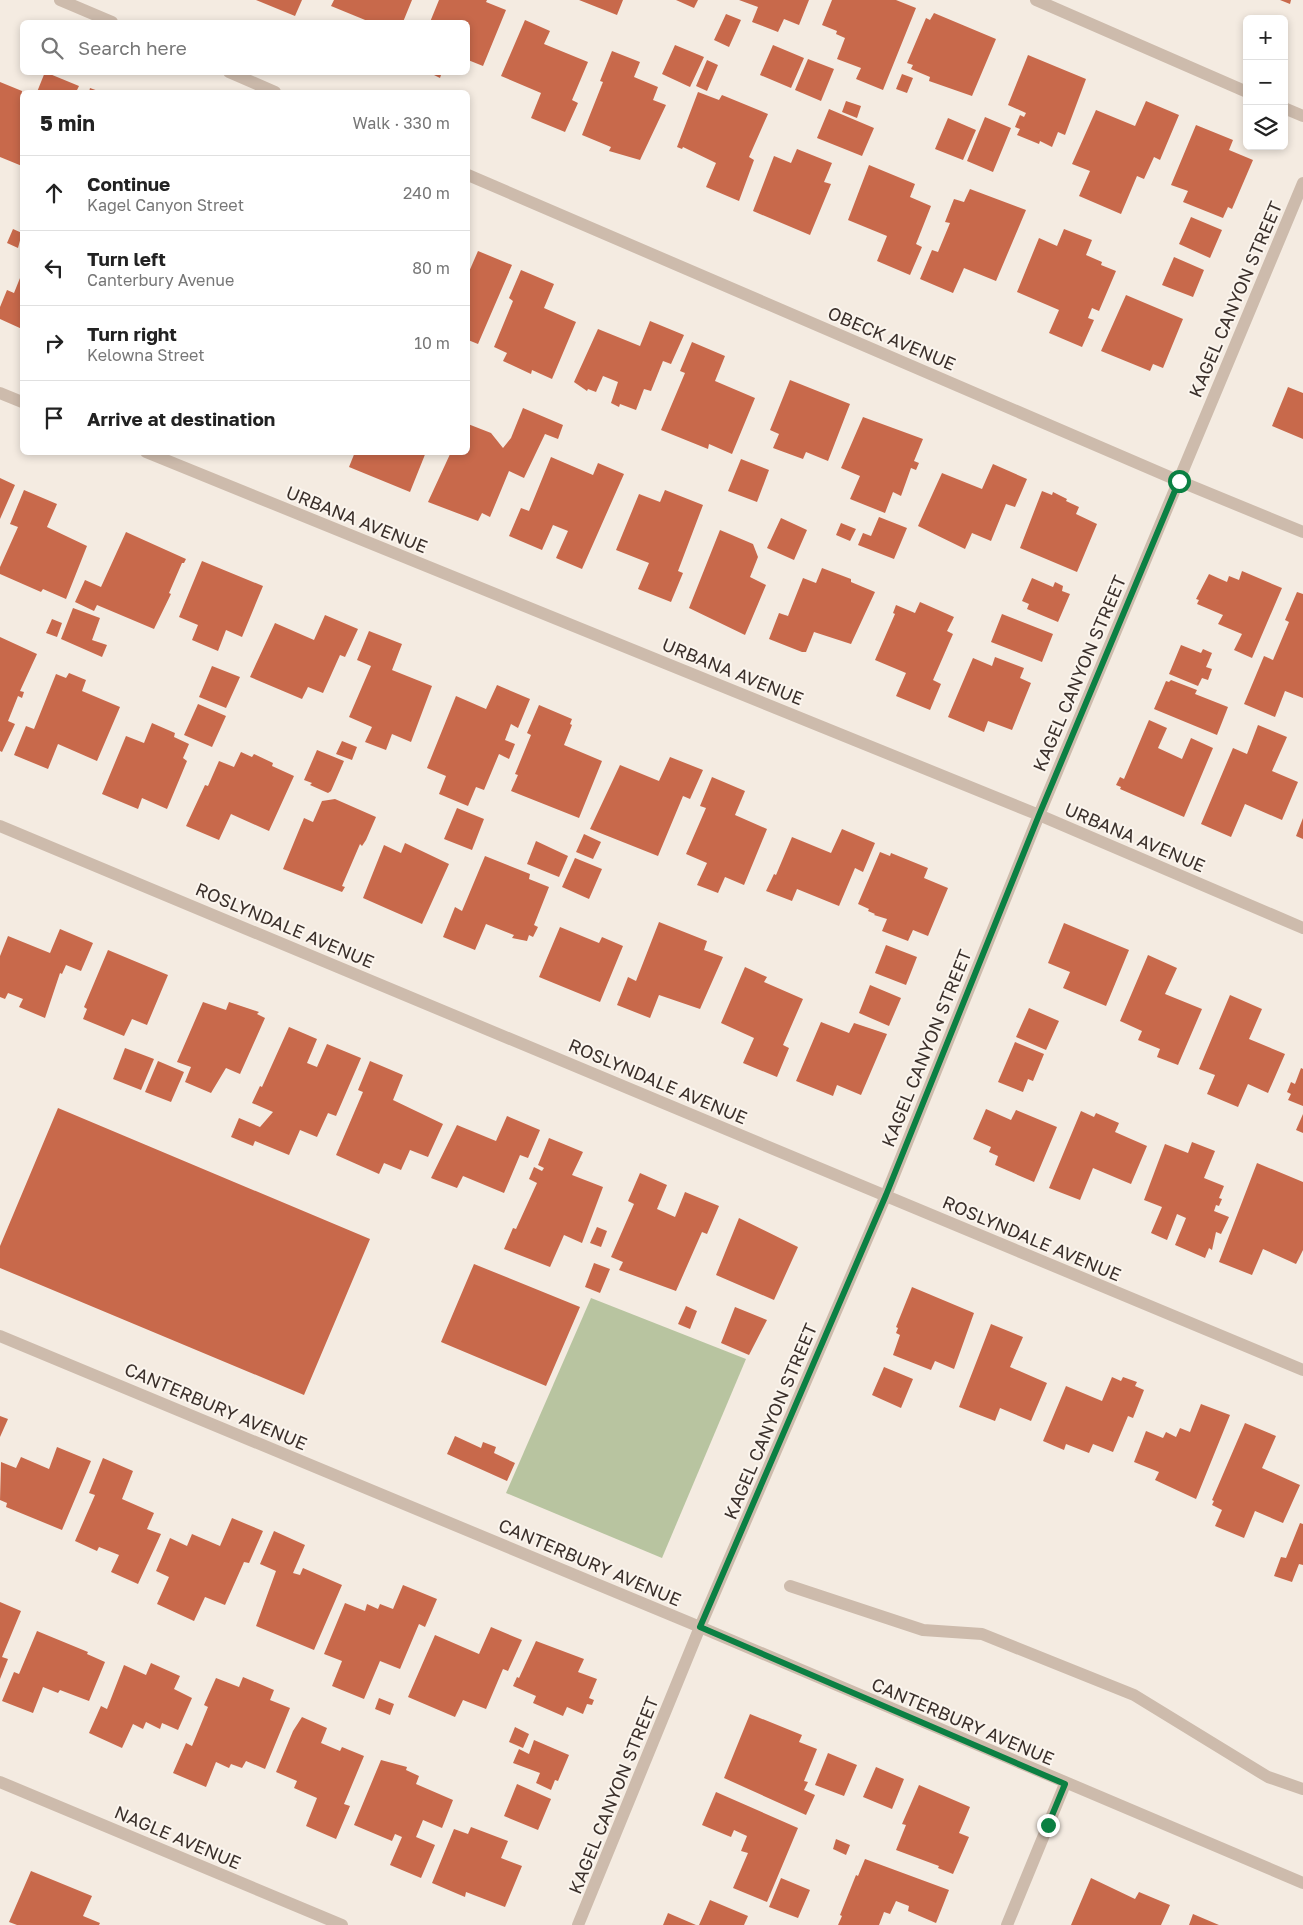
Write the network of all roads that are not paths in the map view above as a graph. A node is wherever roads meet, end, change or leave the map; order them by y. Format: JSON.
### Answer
{"nodes":[{"id":1,"x":60,"y":0,"type":"edge"},
{"id":2,"x":1036,"y":0,"type":"edge"},
{"id":3,"x":107,"y":20,"type":"edge"},
{"id":4,"x":236,"y":75,"type":"edge"},
{"id":5,"x":270,"y":90,"type":"edge"},
{"id":6,"x":1243,"y":90,"type":"edge"},
{"id":7,"x":1288,"y":110,"type":"edge"},
{"id":8,"x":1303,"y":116,"type":"edge"},
{"id":9,"x":470,"y":176,"type":"edge"},
{"id":10,"x":1303,"y":183,"type":"edge"},
{"id":11,"x":0,"y":393,"type":"edge"},
{"id":12,"x":20,"y":401,"type":"edge"},
{"id":13,"x":153,"y":455,"type":"edge"},
{"id":14,"x":1179,"y":481,"type":"junction"},
{"id":15,"x":1303,"y":532,"type":"edge"},
{"id":16,"x":1039,"y":815,"type":"junction"},
{"id":17,"x":0,"y":826,"type":"edge"},
{"id":18,"x":1303,"y":928,"type":"edge"},
{"id":19,"x":886,"y":1195,"type":"junction"},
{"id":20,"x":0,"y":1336,"type":"edge"},
{"id":21,"x":1303,"y":1370,"type":"edge"},
{"id":22,"x":790,"y":1586,"type":"dead end"},
{"id":23,"x":700,"y":1627,"type":"junction"},
{"id":24,"x":0,"y":1782,"type":"edge"},
{"id":25,"x":1065,"y":1784,"type":"junction"},
{"id":26,"x":1303,"y":1789,"type":"edge"},
{"id":27,"x":1303,"y":1883,"type":"edge"},
{"id":28,"x":342,"y":1925,"type":"edge"},
{"id":29,"x":578,"y":1925,"type":"edge"},
{"id":30,"x":1007,"y":1925,"type":"edge"}],
"edges":[{"from":1,"to":3,"type":"street"},
{"from":2,"to":6,"type":"street"},
{"from":4,"to":5,"type":"street"},
{"from":7,"to":8,"type":"street"},
{"from":9,"to":14,"type":"street","name":"OBECK AVENUE"},
{"from":10,"to":14,"type":"street","name":"KAGEL CANYON STREET"},
{"from":11,"to":12,"type":"street"},
{"from":13,"to":16,"type":"street","name":"URBANA AVENUE"},
{"from":14,"to":15,"type":"street","name":"OBECK AVENUE"},
{"from":14,"to":16,"type":"street","name":"KAGEL CANYON STREET"},
{"from":16,"to":18,"type":"street","name":"URBANA AVENUE"},
{"from":16,"to":19,"type":"street","name":"KAGEL CANYON STREET"},
{"from":17,"to":19,"type":"street","name":"ROSLYNDALE AVENUE"},
{"from":19,"to":21,"type":"street","name":"ROSLYNDALE AVENUE"},
{"from":19,"to":23,"type":"street","name":"KAGEL CANYON STREET"},
{"from":20,"to":23,"type":"street","name":"CANTERBURY AVENUE"},
{"from":22,"to":26,"type":"street"},
{"from":23,"to":25,"type":"street","name":"CANTERBURY AVENUE"},
{"from":23,"to":29,"type":"street","name":"KAGEL CANYON STREET"},
{"from":24,"to":28,"type":"street","name":"NAGLE AVENUE"},
{"from":25,"to":27,"type":"street","name":"CANTERBURY AVENUE"},
{"from":25,"to":30,"type":"street"}]}
